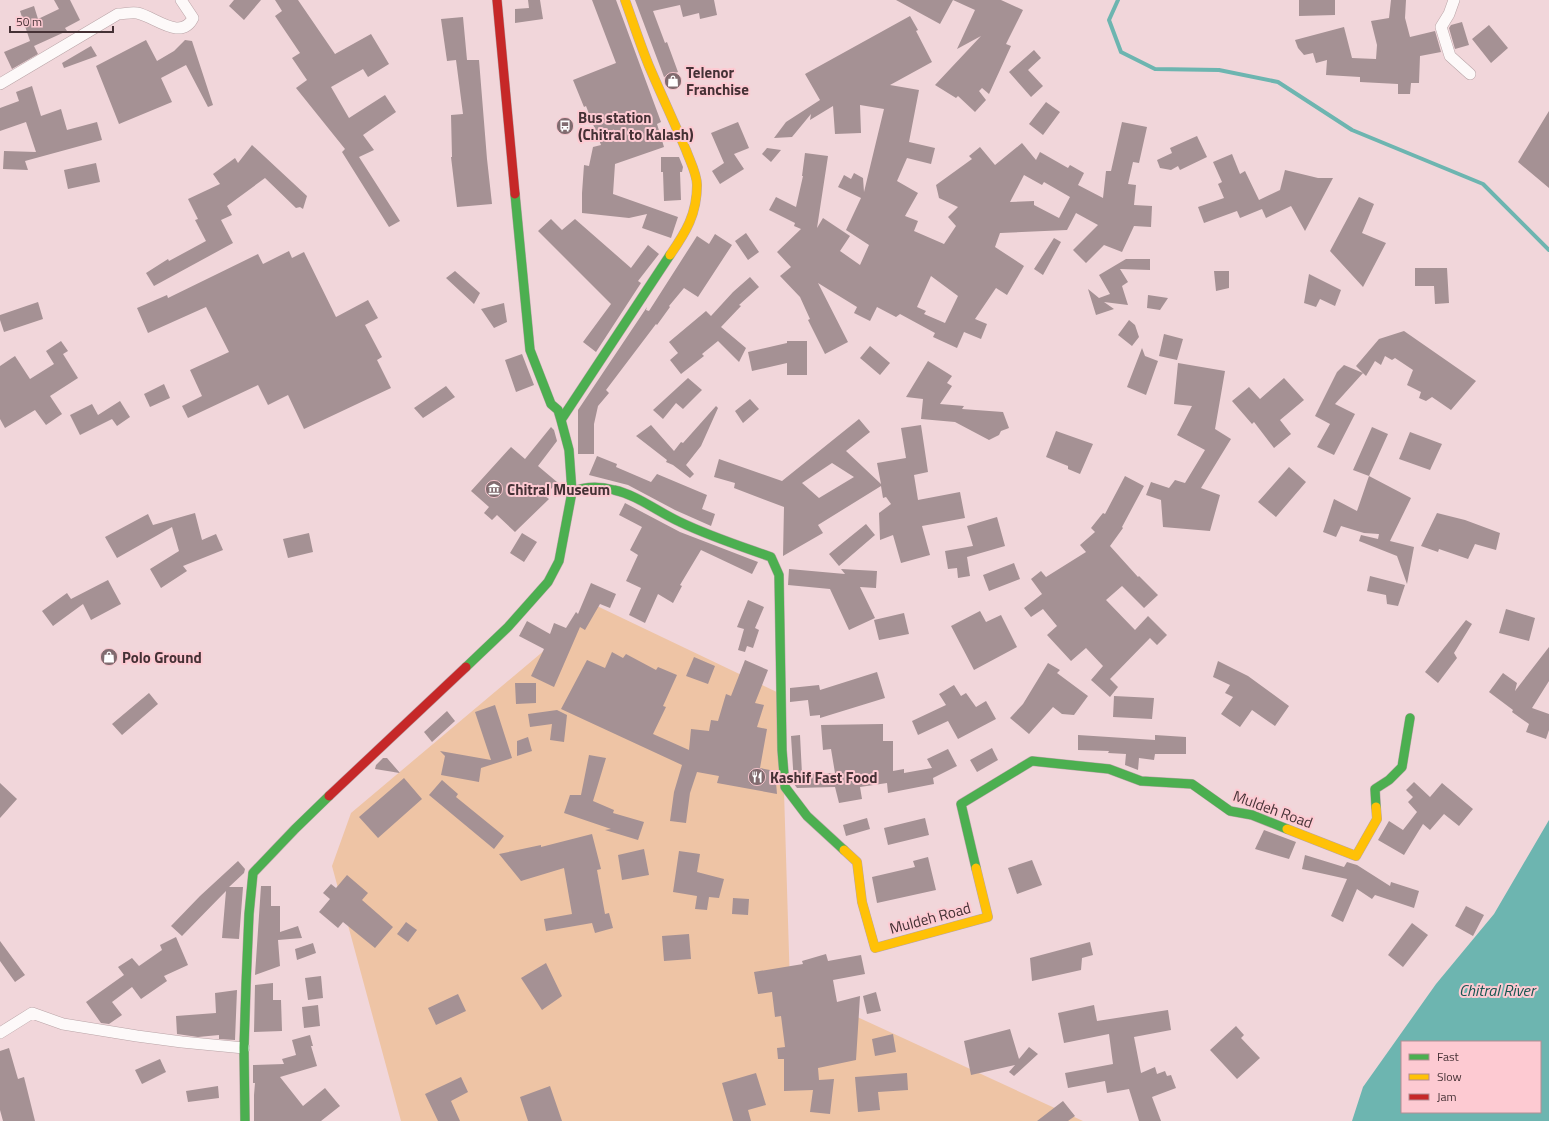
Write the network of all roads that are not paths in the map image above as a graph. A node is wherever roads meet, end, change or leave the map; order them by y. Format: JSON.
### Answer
{"nodes":[{"id":1,"x":181,"y":0,"type":"edge"},
{"id":2,"x":497,"y":0,"type":"edge"},
{"id":3,"x":625,"y":0,"type":"edge"},
{"id":4,"x":1454,"y":0,"type":"edge"},
{"id":5,"x":1470,"y":74,"type":"dead end"},
{"id":6,"x":0,"y":84,"type":"edge"},
{"id":7,"x":562,"y":420,"type":"junction"},
{"id":8,"x":572,"y":492,"type":"junction"},
{"id":9,"x":1410,"y":718,"type":"dead end"},
{"id":10,"x":0,"y":1033,"type":"edge"},
{"id":11,"x":244,"y":1048,"type":"junction"},
{"id":12,"x":245,"y":1121,"type":"edge"}],
"edges":[{"from":1,"to":6,"type":"street"},
{"from":2,"to":7,"type":"street"},
{"from":3,"to":7,"type":"street"},
{"from":4,"to":5,"type":"street"},
{"from":7,"to":8,"type":"street"},
{"from":8,"to":9,"type":"street","name":"Muldeh Road"},
{"from":8,"to":11,"type":"street"},
{"from":10,"to":11,"type":"street"},
{"from":11,"to":12,"type":"street"}]}
